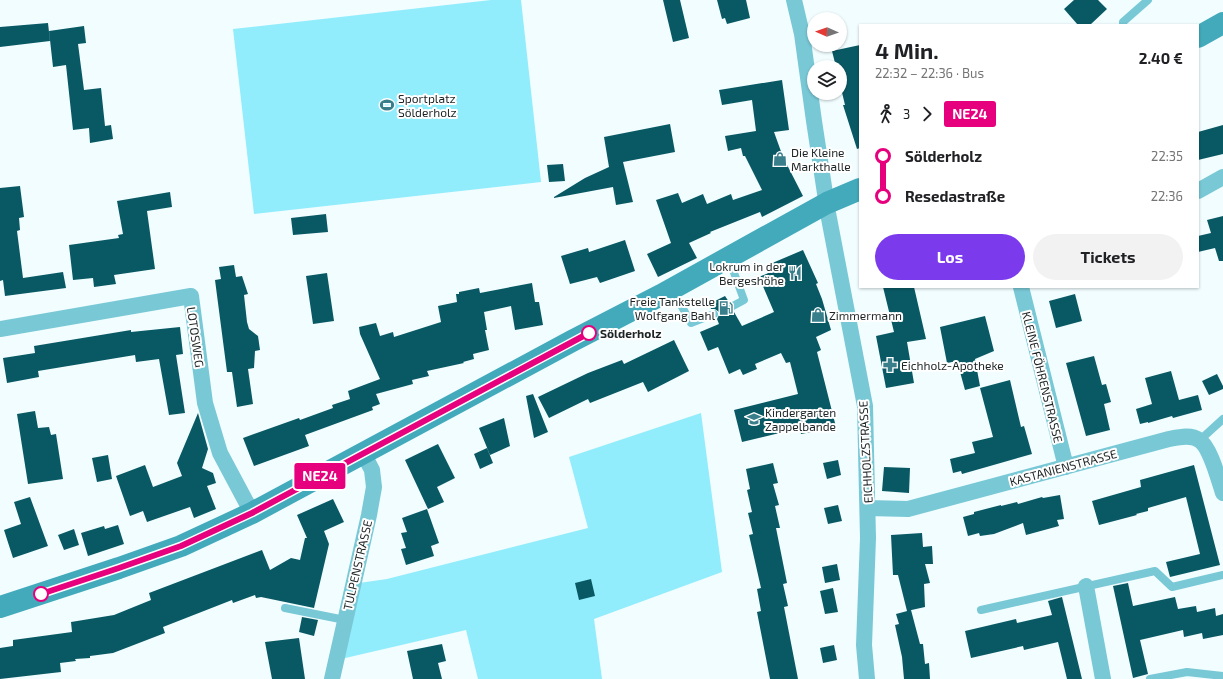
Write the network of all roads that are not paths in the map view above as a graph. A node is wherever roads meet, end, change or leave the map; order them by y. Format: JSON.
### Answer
{"nodes":[{"id":1,"x":794,"y":0,"type":"edge"},
{"id":2,"x":1148,"y":0,"type":"edge"},
{"id":3,"x":1223,"y":23,"type":"edge"},
{"id":4,"x":1123,"y":24,"type":"edge"},
{"id":5,"x":1199,"y":36,"type":"edge"},
{"id":6,"x":1223,"y":177,"type":"edge"},
{"id":7,"x":859,"y":189,"type":"edge"},
{"id":8,"x":1199,"y":190,"type":"edge"},
{"id":9,"x":827,"y":203,"type":"junction"},
{"id":10,"x":729,"y":258,"type":"junction"},
{"id":11,"x":1021,"y":288,"type":"edge"},
{"id":12,"x":672,"y":289,"type":"junction"},
{"id":13,"x":731,"y":307,"type":"dead end"},
{"id":14,"x":714,"y":314,"type":"dead end"},
{"id":15,"x":0,"y":329,"type":"edge"},
{"id":16,"x":1223,"y":419,"type":"edge"},
{"id":17,"x":1200,"y":440,"type":"junction"},
{"id":18,"x":363,"y":453,"type":"junction"},
{"id":19,"x":1066,"y":467,"type":"junction"},
{"id":20,"x":1223,"y":493,"type":"edge"},
{"id":21,"x":868,"y":508,"type":"junction"},
{"id":22,"x":252,"y":513,"type":"junction"},
{"id":23,"x":1223,"y":575,"type":"edge"},
{"id":24,"x":1086,"y":586,"type":"junction"},
{"id":25,"x":0,"y":606,"type":"edge"},
{"id":26,"x":284,"y":608,"type":"dead end"},
{"id":27,"x":981,"y":610,"type":"dead end"},
{"id":28,"x":345,"y":620,"type":"junction"},
{"id":29,"x":1223,"y":676,"type":"edge"},
{"id":30,"x":332,"y":679,"type":"edge"},
{"id":31,"x":867,"y":679,"type":"edge"},
{"id":32,"x":1103,"y":679,"type":"edge"},
{"id":33,"x":1150,"y":679,"type":"edge"}],
"edges":[{"from":1,"to":9,"type":"street","name":"EICHHOLZSTRASSE"},
{"from":2,"to":4,"type":"lane"},
{"from":3,"to":5,"type":"main road"},
{"from":6,"to":8,"type":"street"},
{"from":7,"to":9,"type":"main road"},
{"from":9,"to":10,"type":"main road"},
{"from":9,"to":21,"type":"street","name":"EICHHOLZSTRASSE"},
{"from":10,"to":12,"type":"main road"},
{"from":10,"to":13,"type":"lane"},
{"from":11,"to":19,"type":"street","name":"KLEINE FÖHRENSTRASSE"},
{"from":12,"to":14,"type":"lane"},
{"from":12,"to":18,"type":"main road"},
{"from":15,"to":22,"type":"street","name":"LOTOSWEG"},
{"from":16,"to":17,"type":"lane"},
{"from":17,"to":19,"type":"street","name":"KASTANIENSTRASSE"},
{"from":17,"to":20,"type":"street"},
{"from":18,"to":22,"type":"main road"},
{"from":18,"to":28,"type":"street","name":"TULPENSTRASSE"},
{"from":19,"to":21,"type":"street","name":"KASTANIENSTRASSE"},
{"from":21,"to":31,"type":"street","name":"EICHHOLZSTRASSE"},
{"from":22,"to":25,"type":"main road"},
{"from":23,"to":24,"type":"lane"},
{"from":24,"to":27,"type":"lane"},
{"from":24,"to":32,"type":"street"},
{"from":26,"to":28,"type":"lane"},
{"from":28,"to":30,"type":"street","name":"TULPENSTRASSE"},
{"from":29,"to":33,"type":"lane"}]}
